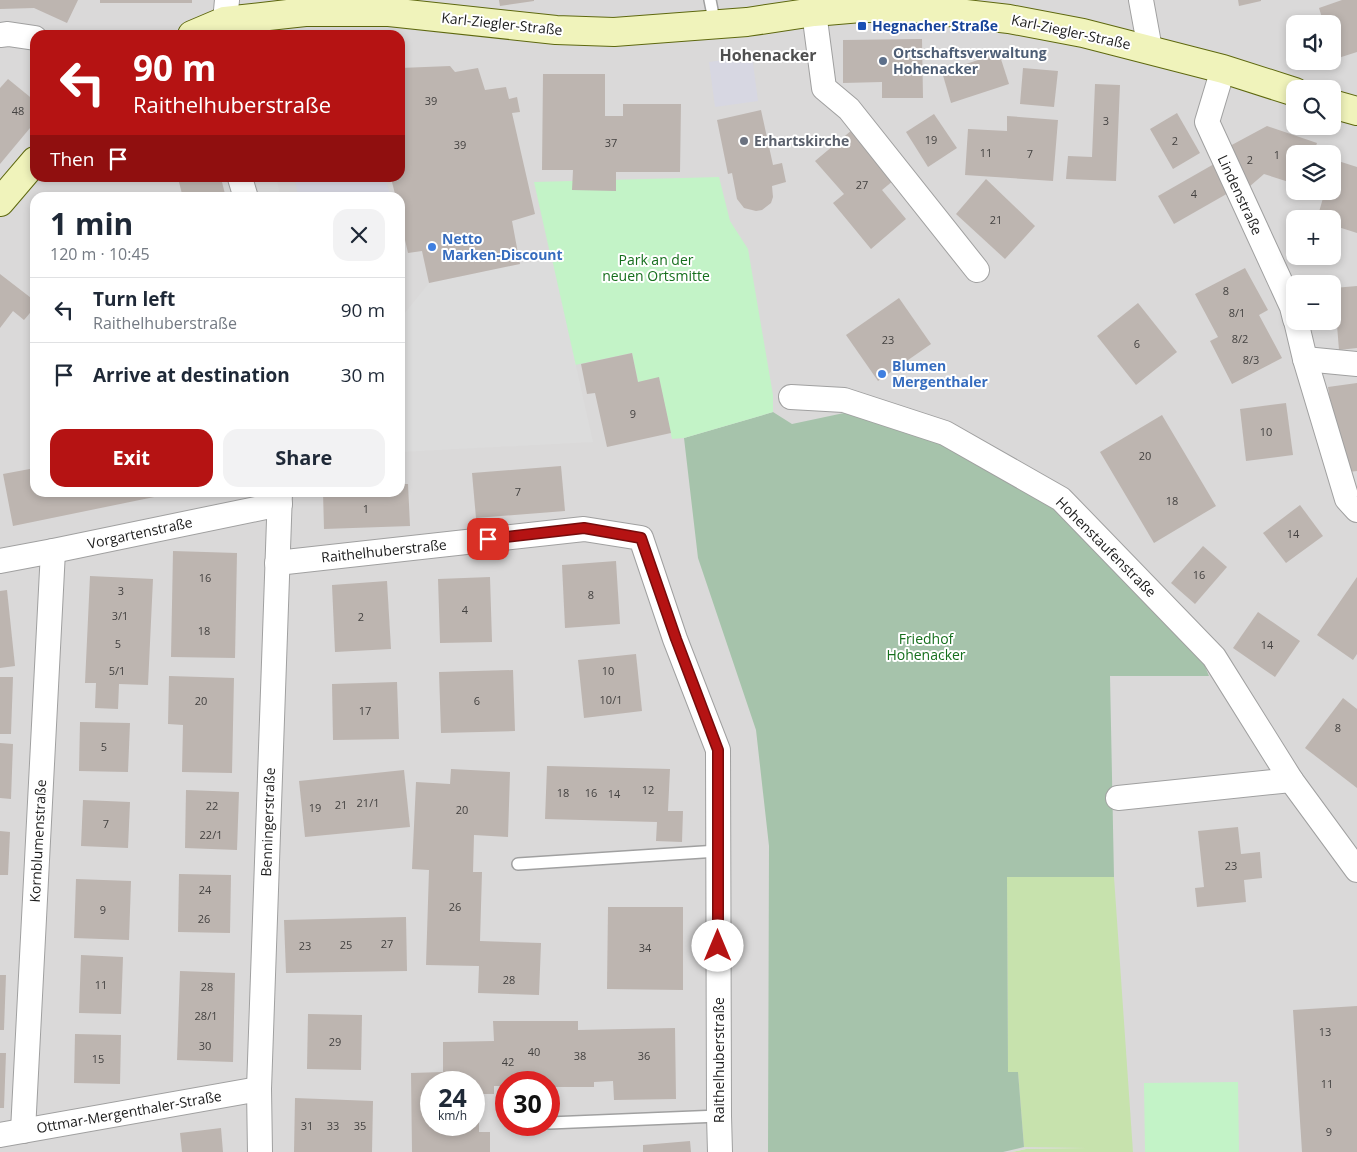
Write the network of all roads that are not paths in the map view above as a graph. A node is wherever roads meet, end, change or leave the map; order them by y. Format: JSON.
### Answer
{"nodes":[{"id":1,"x":1141,"y":0,"type":"edge"},
{"id":2,"x":916,"y":4,"type":"edge"},
{"id":3,"x":712,"y":12,"type":"edge"},
{"id":4,"x":814,"y":12,"type":"junction"},
{"id":5,"x":210,"y":24,"type":"edge"},
{"id":6,"x":0,"y":34,"type":"edge"},
{"id":7,"x":30,"y":37,"type":"edge"},
{"id":8,"x":1150,"y":49,"type":"junction"},
{"id":9,"x":1223,"y":69,"type":"junction"},
{"id":10,"x":1286,"y":89,"type":"edge"},
{"id":11,"x":1341,"y":107,"type":"edge"},
{"id":12,"x":1357,"y":112,"type":"edge"},
{"id":13,"x":30,"y":167,"type":"edge"},
{"id":14,"x":0,"y":202,"type":"edge"},
{"id":15,"x":977,"y":270,"type":"dead end"},
{"id":16,"x":1286,"y":294,"type":"edge"},
{"id":17,"x":1298,"y":330,"type":"edge"},
{"id":18,"x":1305,"y":360,"type":"junction"},
{"id":19,"x":1357,"y":364,"type":"edge"},
{"id":20,"x":791,"y":397,"type":"dead end"},
{"id":21,"x":280,"y":498,"type":"edge"},
{"id":22,"x":1357,"y":510,"type":"edge"},
{"id":23,"x":53,"y":552,"type":"junction"},
{"id":24,"x":0,"y":561,"type":"edge"},
{"id":25,"x":277,"y":563,"type":"junction"},
{"id":26,"x":1291,"y":780,"type":"junction"},
{"id":27,"x":1118,"y":798,"type":"dead end"},
{"id":28,"x":718,"y":851,"type":"junction"},
{"id":29,"x":518,"y":864,"type":"dead end"},
{"id":30,"x":1357,"y":870,"type":"edge"},
{"id":31,"x":259,"y":1089,"type":"junction"},
{"id":32,"x":719,"y":1116,"type":"junction"},
{"id":33,"x":560,"y":1123,"type":"edge"},
{"id":34,"x":23,"y":1131,"type":"junction"},
{"id":35,"x":0,"y":1135,"type":"edge"},
{"id":36,"x":260,"y":1152,"type":"edge"},
{"id":37,"x":720,"y":1152,"type":"edge"}],
"edges":[{"from":1,"to":8,"type":"street"},
{"from":2,"to":4,"type":"street","name":"Karl-Ziegler-Straße"},
{"from":2,"to":8,"type":"street","name":"Karl-Ziegler-Straße"},
{"from":3,"to":4,"type":"street","name":"Karl-Ziegler-Straße"},
{"from":3,"to":5,"type":"street","name":"Karl-Ziegler-Straße"},
{"from":4,"to":15,"type":"street"},
{"from":6,"to":7,"type":"street"},
{"from":8,"to":9,"type":"street","name":"Karl-Ziegler-Straße"},
{"from":9,"to":10,"type":"street","name":"Karl-Ziegler-Straße"},
{"from":9,"to":16,"type":"street","name":"Lindenstraße"},
{"from":11,"to":12,"type":"street"},
{"from":13,"to":14,"type":"street"},
{"from":17,"to":18,"type":"street","name":"Lindenstraße"},
{"from":18,"to":19,"type":"street"},
{"from":18,"to":22,"type":"street","name":"Lindenstraße"},
{"from":20,"to":26,"type":"street","name":"Hohenstaufenstraße"},
{"from":21,"to":23,"type":"street","name":"Vorgartenstraße"},
{"from":21,"to":25,"type":"street","name":"Benningerstraße"},
{"from":23,"to":24,"type":"street","name":"Vorgartenstraße"},
{"from":23,"to":34,"type":"street","name":"Kornblumenstraße"},
{"from":25,"to":28,"type":"street","name":"Raithelhuberstraße"},
{"from":25,"to":31,"type":"street","name":"Benningerstraße"},
{"from":26,"to":27,"type":"street"},
{"from":26,"to":30,"type":"street","name":"Hohenstaufenstraße"},
{"from":28,"to":29,"type":"lane"},
{"from":28,"to":32,"type":"street","name":"Raithelhuberstraße"},
{"from":31,"to":34,"type":"street","name":"Ottmar-Mergenthaler-Straße"},
{"from":31,"to":36,"type":"street","name":"Benningerstraße"},
{"from":32,"to":33,"type":"lane"},
{"from":32,"to":37,"type":"street","name":"Raithelhuberstraße"},
{"from":34,"to":35,"type":"street","name":"Ottmar-Mergenthaler-Straße"}]}
